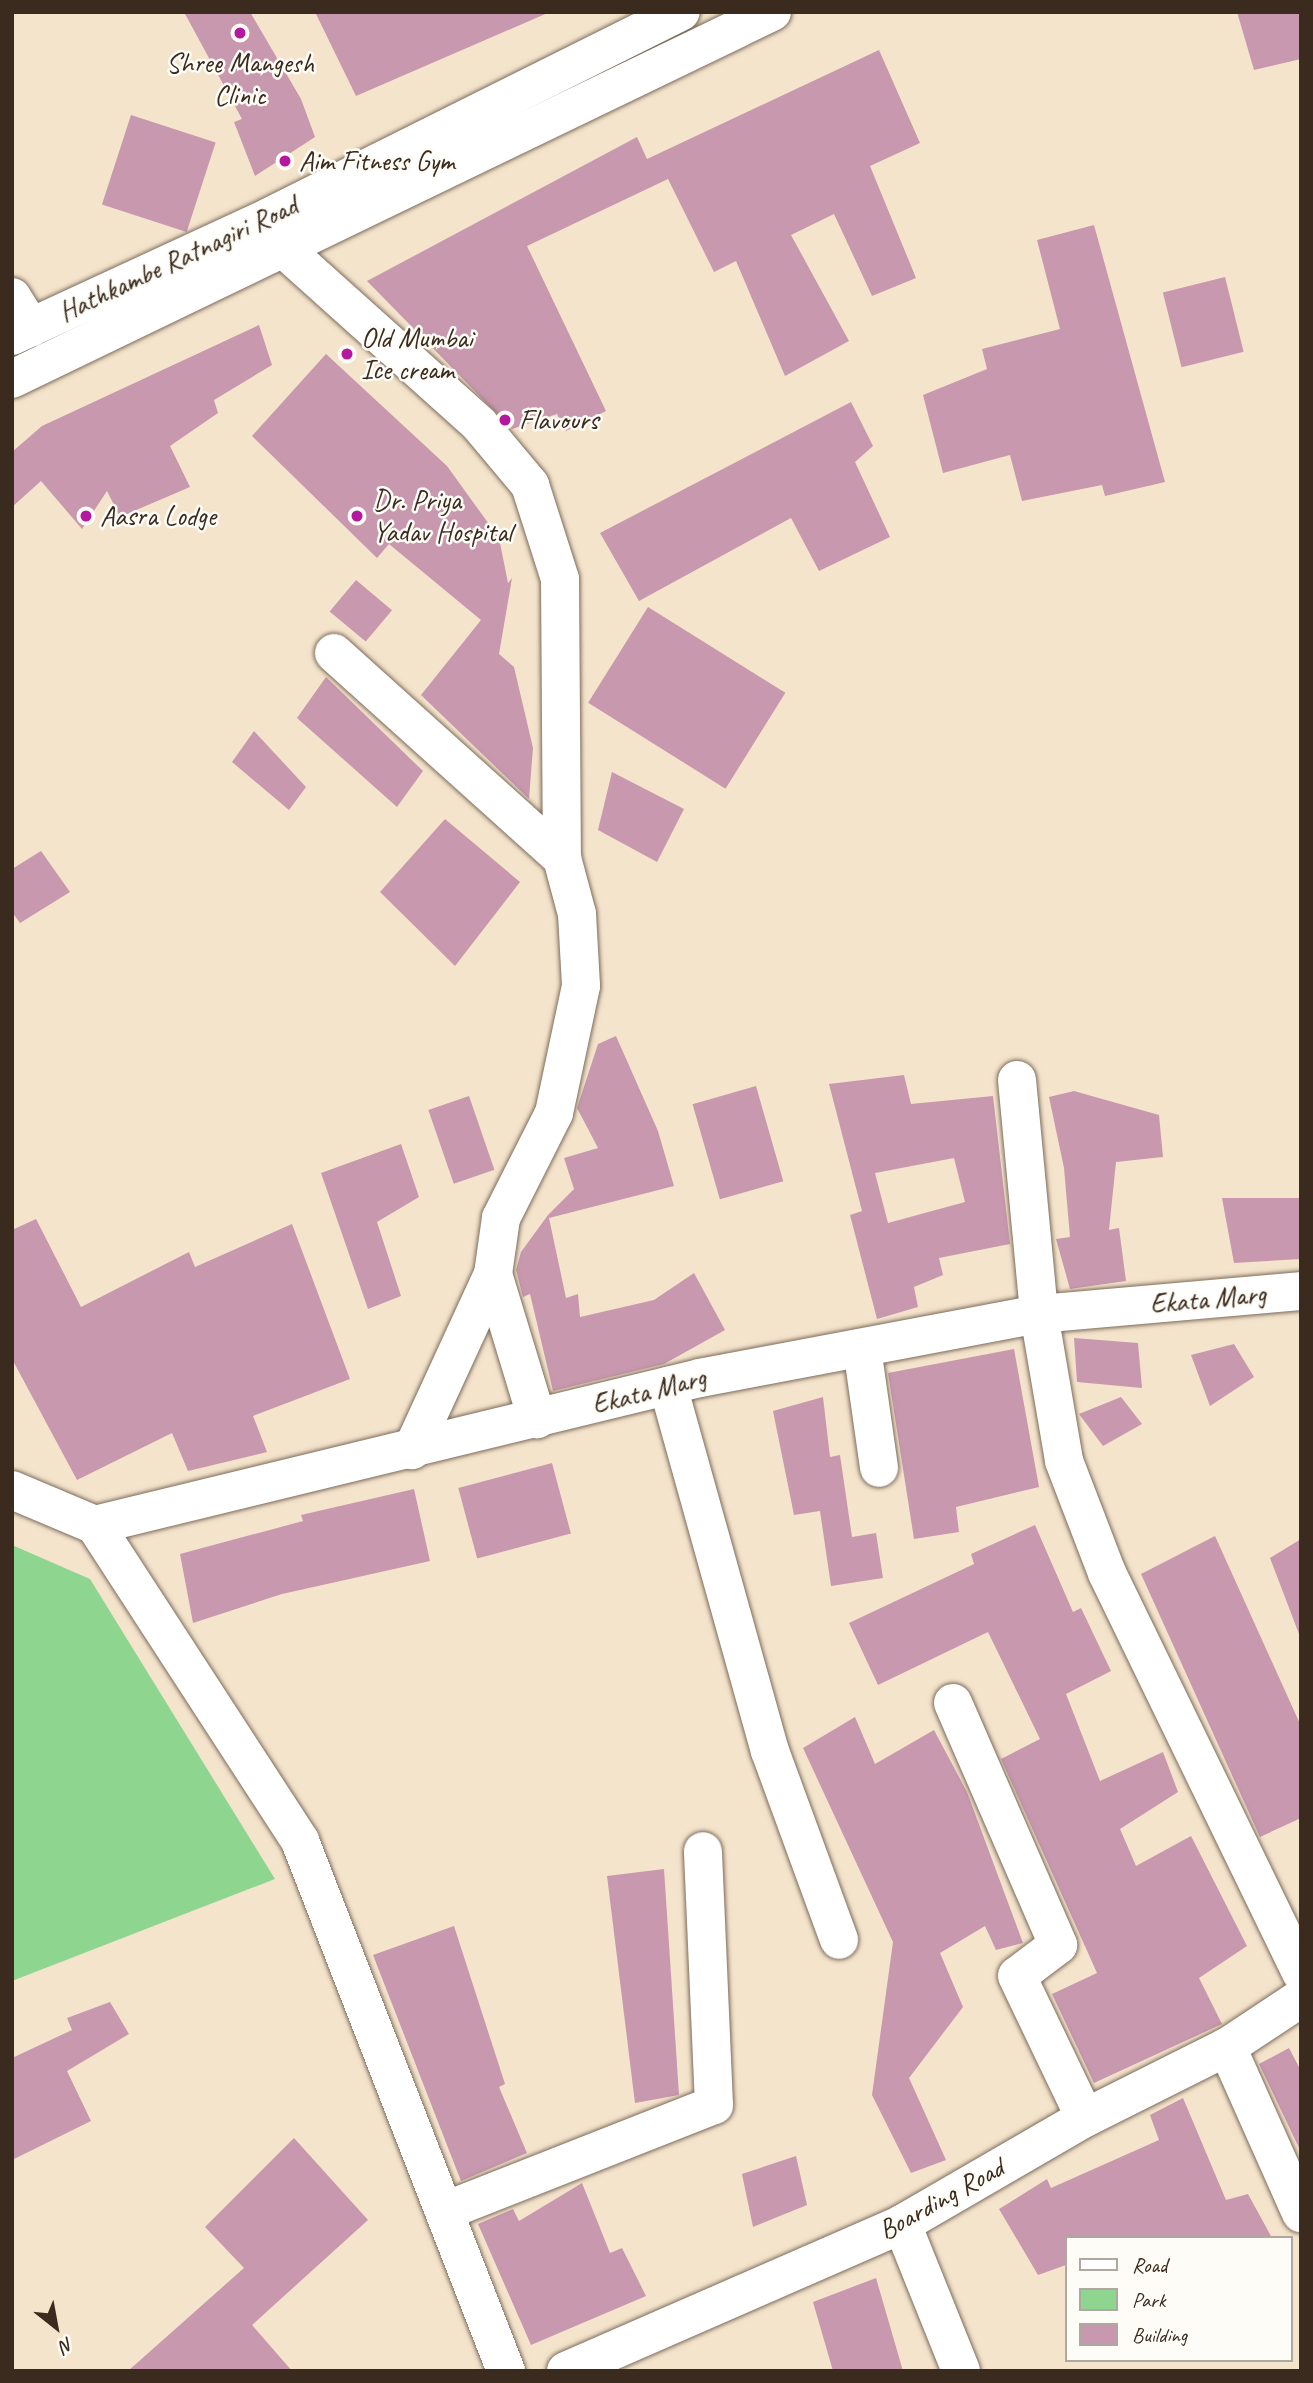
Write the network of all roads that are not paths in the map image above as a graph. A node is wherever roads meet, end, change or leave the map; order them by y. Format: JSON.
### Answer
{"nodes":[{"id":1,"x":681,"y":12,"type":"edge"},
{"id":2,"x":772,"y":12,"type":"edge"},
{"id":3,"x":283,"y":247,"type":"junction"},
{"id":4,"x":18,"y":320,"type":"edge"},
{"id":5,"x":12,"y":379,"type":"edge"},
{"id":6,"x":334,"y":653,"type":"dead end"},
{"id":7,"x":562,"y":858,"type":"junction"},
{"id":8,"x":1017,"y":1080,"type":"dead end"},
{"id":9,"x":493,"y":1273,"type":"junction"},
{"id":10,"x":1301,"y":1291,"type":"edge"},
{"id":11,"x":1039,"y":1314,"type":"junction"},
{"id":12,"x":862,"y":1348,"type":"junction"},
{"id":13,"x":667,"y":1386,"type":"junction"},
{"id":14,"x":537,"y":1419,"type":"junction"},
{"id":15,"x":412,"y":1450,"type":"junction"},
{"id":16,"x":879,"y":1468,"type":"dead end"},
{"id":17,"x":12,"y":1490,"type":"edge"},
{"id":18,"x":95,"y":1525,"type":"junction"},
{"id":19,"x":953,"y":1703,"type":"dead end"},
{"id":20,"x":704,"y":1852,"type":"dead end"},
{"id":21,"x":839,"y":1940,"type":"dead end"},
{"id":22,"x":1301,"y":1973,"type":"edge"},
{"id":23,"x":1301,"y":1998,"type":"edge"},
{"id":24,"x":1227,"y":2047,"type":"junction"},
{"id":25,"x":1085,"y":2118,"type":"junction"},
{"id":26,"x":446,"y":2211,"type":"junction"},
{"id":27,"x":1301,"y":2213,"type":"edge"},
{"id":28,"x":902,"y":2224,"type":"junction"},
{"id":29,"x":506,"y":2371,"type":"edge"},
{"id":30,"x":566,"y":2371,"type":"edge"},
{"id":31,"x":961,"y":2371,"type":"edge"}],
"edges":[{"from":1,"to":4,"type":"street","name":"Hathkambe Ratnagiri Road"},
{"from":2,"to":3,"type":"street"},
{"from":3,"to":5,"type":"street"},
{"from":3,"to":7,"type":"street"},
{"from":6,"to":7,"type":"street"},
{"from":7,"to":9,"type":"street"},
{"from":8,"to":11,"type":"street"},
{"from":9,"to":14,"type":"street"},
{"from":9,"to":15,"type":"street"},
{"from":10,"to":11,"type":"street","name":"Ekata Marg"},
{"from":11,"to":12,"type":"street","name":"Ekata Marg"},
{"from":11,"to":22,"type":"street"},
{"from":12,"to":13,"type":"street","name":"Ekata Marg"},
{"from":12,"to":16,"type":"street"},
{"from":13,"to":14,"type":"street","name":"Ekata Marg"},
{"from":13,"to":21,"type":"street"},
{"from":14,"to":15,"type":"street","name":"Ekata Marg"},
{"from":15,"to":18,"type":"street","name":"Ekata Marg"},
{"from":17,"to":18,"type":"street"},
{"from":18,"to":26,"type":"street"},
{"from":19,"to":25,"type":"street"},
{"from":20,"to":26,"type":"street"},
{"from":23,"to":24,"type":"street","name":"Boarding Road"},
{"from":24,"to":25,"type":"street","name":"Boarding Road"},
{"from":24,"to":27,"type":"street"},
{"from":25,"to":28,"type":"street","name":"Boarding Road"},
{"from":26,"to":29,"type":"street"},
{"from":28,"to":30,"type":"street","name":"Boarding Road"},
{"from":28,"to":31,"type":"street"}]}
